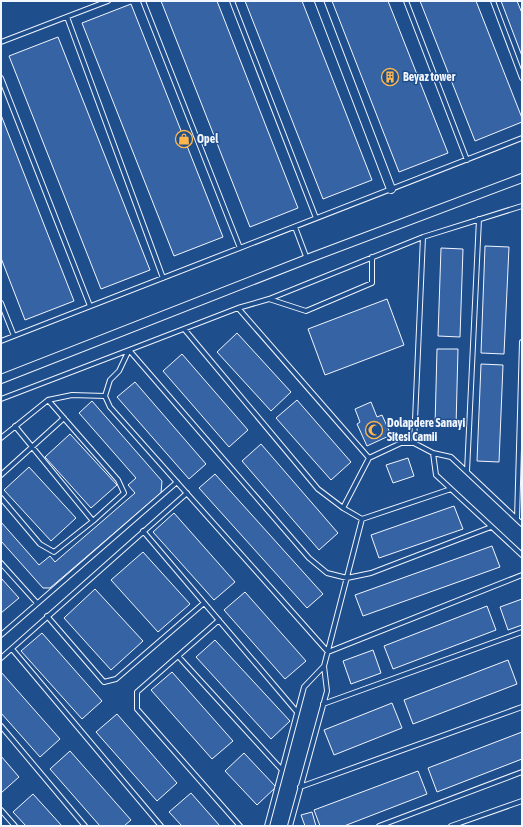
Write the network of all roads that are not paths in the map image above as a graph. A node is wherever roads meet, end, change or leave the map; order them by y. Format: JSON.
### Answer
{"nodes":[{"id":1,"x":108,"y":1,"type":"edge"},
{"id":2,"x":143,"y":1,"type":"edge"},
{"id":3,"x":232,"y":1,"type":"edge"},
{"id":4,"x":320,"y":1,"type":"edge"},
{"id":5,"x":406,"y":1,"type":"edge"},
{"id":6,"x":493,"y":1,"type":"edge"},
{"id":7,"x":67,"y":17,"type":"junction"},
{"id":8,"x":1,"y":42,"type":"edge"},
{"id":9,"x":1,"y":78,"type":"edge"},
{"id":10,"x":522,"y":78,"type":"edge"},
{"id":11,"x":522,"y":138,"type":"edge"},
{"id":12,"x":467,"y":160,"type":"junction"},
{"id":13,"x":522,"y":178,"type":"edge"},
{"id":14,"x":391,"y":189,"type":"junction"},
{"id":15,"x":522,"y":206,"type":"edge"},
{"id":16,"x":316,"y":218,"type":"junction"},
{"id":17,"x":479,"y":219,"type":"junction"},
{"id":18,"x":295,"y":227,"type":"junction"},
{"id":19,"x":423,"y":237,"type":"junction"},
{"id":20,"x":240,"y":248,"type":"junction"},
{"id":21,"x":372,"y":257,"type":"junction"},
{"id":22,"x":307,"y":259,"type":"junction"},
{"id":23,"x":163,"y":278,"type":"junction"},
{"id":24,"x":269,"y":299,"type":"junction"},
{"id":25,"x":1,"y":303,"type":"edge"},
{"id":26,"x":90,"y":306,"type":"junction"},
{"id":27,"x":238,"y":308,"type":"junction"},
{"id":28,"x":184,"y":330,"type":"junction"},
{"id":29,"x":14,"y":336,"type":"junction"},
{"id":30,"x":1,"y":341,"type":"edge"},
{"id":31,"x":522,"y":342,"type":"edge"},
{"id":32,"x":129,"y":350,"type":"junction"},
{"id":33,"x":1,"y":379,"type":"edge"},
{"id":34,"x":105,"y":396,"type":"junction"},
{"id":35,"x":1,"y":399,"type":"edge"},
{"id":36,"x":48,"y":400,"type":"junction"},
{"id":37,"x":64,"y":418,"type":"junction"},
{"id":38,"x":15,"y":426,"type":"junction"},
{"id":39,"x":1,"y":438,"type":"edge"},
{"id":40,"x":414,"y":443,"type":"junction"},
{"id":41,"x":32,"y":447,"type":"junction"},
{"id":42,"x":433,"y":453,"type":"junction"},
{"id":43,"x":369,"y":458,"type":"junction"},
{"id":44,"x":467,"y":471,"type":"junction"},
{"id":45,"x":1,"y":475,"type":"edge"},
{"id":46,"x":177,"y":482,"type":"junction"},
{"id":47,"x":451,"y":489,"type":"junction"},
{"id":48,"x":187,"y":493,"type":"junction"},
{"id":49,"x":1,"y":498,"type":"edge"},
{"id":50,"x":343,"y":508,"type":"junction"},
{"id":51,"x":362,"y":519,"type":"junction"},
{"id":52,"x":517,"y":519,"type":"junction"},
{"id":53,"x":93,"y":521,"type":"junction"},
{"id":54,"x":522,"y":524,"type":"edge"},
{"id":55,"x":491,"y":526,"type":"junction"},
{"id":56,"x":143,"y":531,"type":"junction"},
{"id":57,"x":522,"y":555,"type":"edge"},
{"id":58,"x":1,"y":563,"type":"edge"},
{"id":59,"x":522,"y":575,"type":"edge"},
{"id":60,"x":347,"y":578,"type":"junction"},
{"id":61,"x":204,"y":602,"type":"junction"},
{"id":62,"x":37,"y":604,"type":"junction"},
{"id":63,"x":47,"y":616,"type":"junction"},
{"id":64,"x":219,"y":620,"type":"junction"},
{"id":65,"x":522,"y":632,"type":"edge"},
{"id":66,"x":1,"y":635,"type":"edge"},
{"id":67,"x":12,"y":648,"type":"junction"},
{"id":68,"x":328,"y":652,"type":"junction"},
{"id":69,"x":178,"y":656,"type":"junction"},
{"id":70,"x":1,"y":658,"type":"edge"},
{"id":71,"x":324,"y":666,"type":"junction"},
{"id":72,"x":323,"y":704,"type":"junction"},
{"id":73,"x":522,"y":707,"type":"edge"},
{"id":74,"x":297,"y":712,"type":"junction"},
{"id":75,"x":1,"y":726,"type":"edge"},
{"id":76,"x":282,"y":770,"type":"junction"},
{"id":77,"x":522,"y":772,"type":"edge"},
{"id":78,"x":300,"y":787,"type":"junction"},
{"id":79,"x":522,"y":801,"type":"edge"},
{"id":80,"x":1,"y":810,"type":"edge"},
{"id":81,"x":15,"y":826,"type":"edge"},
{"id":82,"x":85,"y":826,"type":"edge"},
{"id":83,"x":161,"y":826,"type":"edge"},
{"id":84,"x":240,"y":826,"type":"edge"},
{"id":85,"x":267,"y":826,"type":"edge"},
{"id":86,"x":290,"y":826,"type":"edge"},
{"id":87,"x":379,"y":826,"type":"edge"},
{"id":88,"x":451,"y":826,"type":"edge"}],
"edges":[{"from":1,"to":7,"type":"lane"},
{"from":2,"to":20,"type":"lane"},
{"from":3,"to":16,"type":"lane"},
{"from":4,"to":14,"type":"street"},
{"from":5,"to":12,"type":"lane"},
{"from":6,"to":10,"type":"lane"},
{"from":7,"to":8,"type":"lane"},
{"from":7,"to":23,"type":"lane"},
{"from":9,"to":26,"type":"lane"},
{"from":11,"to":12,"type":"lane"},
{"from":12,"to":14,"type":"lane"},
{"from":13,"to":22,"type":"street"},
{"from":14,"to":16,"type":"lane"},
{"from":15,"to":17,"type":"lane"},
{"from":16,"to":18,"type":"lane"},
{"from":17,"to":19,"type":"lane"},
{"from":17,"to":44,"type":"lane"},
{"from":18,"to":20,"type":"lane"},
{"from":18,"to":22,"type":"lane"},
{"from":19,"to":21,"type":"lane"},
{"from":19,"to":40,"type":"lane"},
{"from":20,"to":23,"type":"lane"},
{"from":21,"to":24,"type":"lane"},
{"from":21,"to":24,"type":"lane"},
{"from":22,"to":33,"type":"street"},
{"from":23,"to":26,"type":"lane"},
{"from":24,"to":27,"type":"lane"},
{"from":25,"to":29,"type":"lane"},
{"from":26,"to":29,"type":"lane"},
{"from":27,"to":28,"type":"lane"},
{"from":27,"to":43,"type":"lane"},
{"from":28,"to":32,"type":"lane"},
{"from":28,"to":50,"type":"lane"},
{"from":29,"to":30,"type":"lane"},
{"from":31,"to":52,"type":"lane"},
{"from":32,"to":34,"type":"lane"},
{"from":32,"to":35,"type":"lane"},
{"from":32,"to":60,"type":"lane"},
{"from":34,"to":36,"type":"lane"},
{"from":34,"to":46,"type":"lane"},
{"from":36,"to":37,"type":"lane"},
{"from":36,"to":38,"type":"lane"},
{"from":37,"to":41,"type":"lane"},
{"from":37,"to":53,"type":"lane"},
{"from":38,"to":39,"type":"lane"},
{"from":38,"to":41,"type":"lane"},
{"from":40,"to":42,"type":"lane"},
{"from":40,"to":43,"type":"lane"},
{"from":41,"to":45,"type":"lane"},
{"from":41,"to":53,"type":"lane"},
{"from":42,"to":44,"type":"lane"},
{"from":42,"to":47,"type":"lane"},
{"from":43,"to":50,"type":"lane"},
{"from":44,"to":52,"type":"lane"},
{"from":46,"to":48,"type":"lane"},
{"from":46,"to":62,"type":"lane"},
{"from":47,"to":51,"type":"lane"},
{"from":47,"to":55,"type":"lane"},
{"from":48,"to":56,"type":"lane"},
{"from":48,"to":68,"type":"lane"},
{"from":49,"to":53,"type":"lane"},
{"from":50,"to":51,"type":"lane"},
{"from":51,"to":60,"type":"lane"},
{"from":52,"to":54,"type":"lane"},
{"from":55,"to":57,"type":"lane"},
{"from":55,"to":60,"type":"lane"},
{"from":56,"to":61,"type":"lane"},
{"from":56,"to":63,"type":"lane"},
{"from":58,"to":62,"type":"lane"},
{"from":59,"to":68,"type":"lane"},
{"from":60,"to":68,"type":"lane"},
{"from":61,"to":63,"type":"lane"},
{"from":61,"to":64,"type":"lane"},
{"from":62,"to":66,"type":"lane"},
{"from":63,"to":67,"type":"lane"},
{"from":64,"to":69,"type":"lane"},
{"from":64,"to":74,"type":"lane"},
{"from":65,"to":72,"type":"lane"},
{"from":67,"to":70,"type":"lane"},
{"from":67,"to":83,"type":"lane"},
{"from":68,"to":71,"type":"lane"},
{"from":69,"to":76,"type":"lane"},
{"from":69,"to":84,"type":"lane"},
{"from":71,"to":72,"type":"lane"},
{"from":71,"to":74,"type":"lane"},
{"from":72,"to":78,"type":"lane"},
{"from":73,"to":78,"type":"lane"},
{"from":74,"to":76,"type":"lane"},
{"from":75,"to":82,"type":"lane"},
{"from":76,"to":85,"type":"lane"},
{"from":77,"to":87,"type":"lane"},
{"from":78,"to":86,"type":"lane"},
{"from":79,"to":88,"type":"lane"},
{"from":80,"to":81,"type":"lane"}]}
